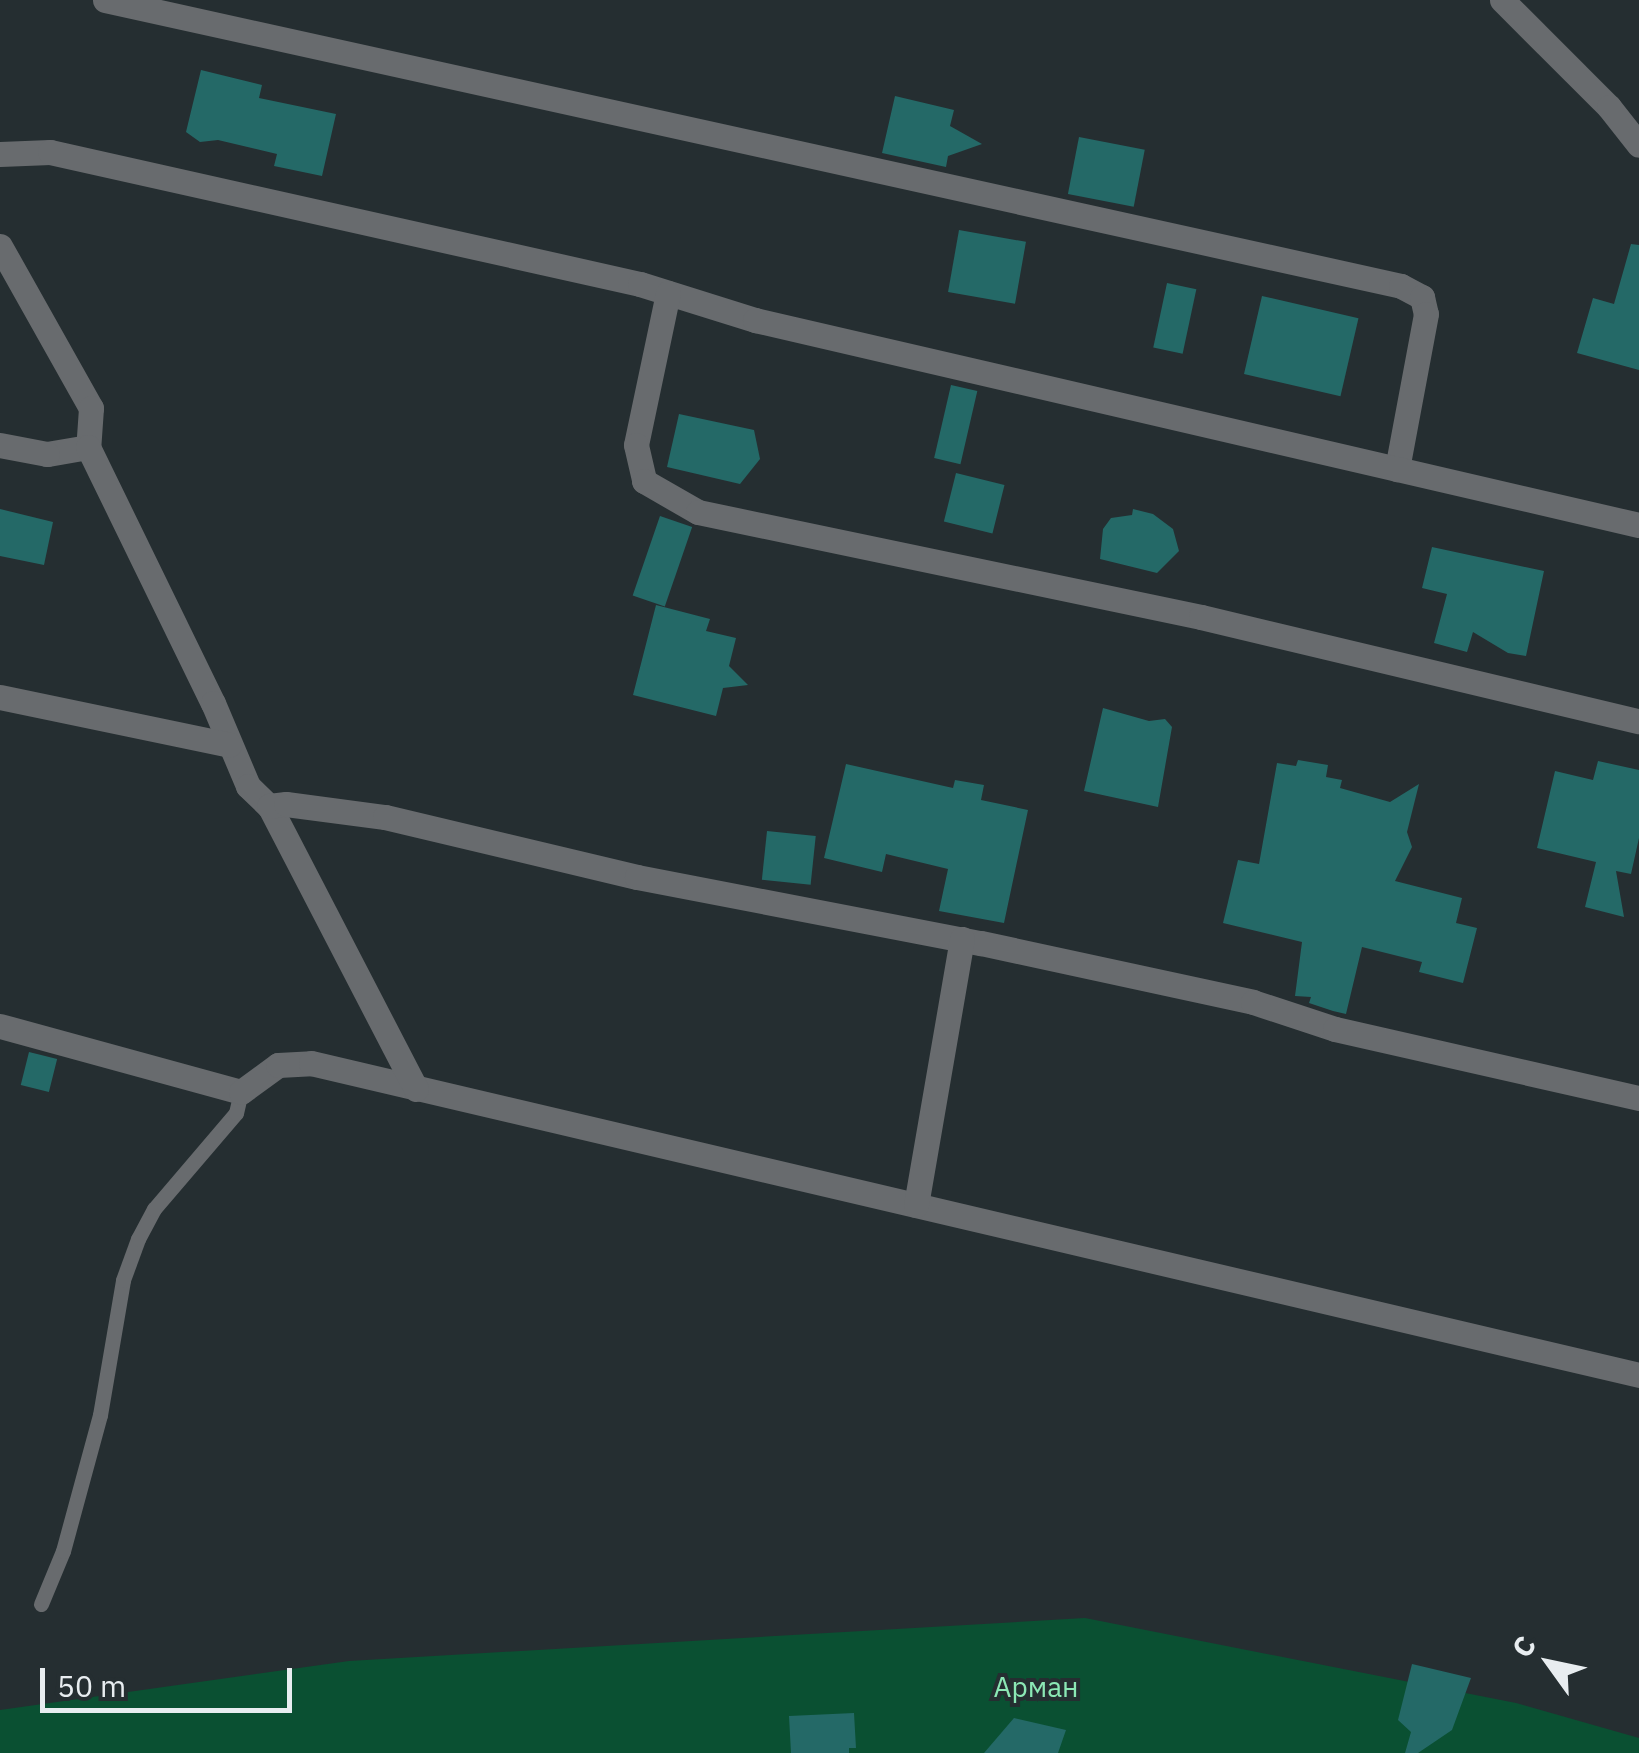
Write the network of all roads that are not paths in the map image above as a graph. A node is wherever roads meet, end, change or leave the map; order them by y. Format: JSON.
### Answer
{"nodes":[{"id":1,"x":105,"y":0,"type":"edge"},
{"id":2,"x":1502,"y":0,"type":"edge"},
{"id":3,"x":1639,"y":145,"type":"edge"},
{"id":4,"x":0,"y":154,"type":"edge"},
{"id":5,"x":0,"y":246,"type":"edge"},
{"id":6,"x":668,"y":293,"type":"junction"},
{"id":7,"x":0,"y":446,"type":"edge"},
{"id":8,"x":88,"y":448,"type":"junction"},
{"id":9,"x":1397,"y":470,"type":"junction"},
{"id":10,"x":1639,"y":525,"type":"edge"},
{"id":11,"x":0,"y":697,"type":"edge"},
{"id":12,"x":1639,"y":721,"type":"edge"},
{"id":13,"x":229,"y":745,"type":"junction"},
{"id":14,"x":270,"y":806,"type":"junction"},
{"id":15,"x":962,"y":940,"type":"junction"},
{"id":16,"x":0,"y":1026,"type":"edge"},
{"id":17,"x":416,"y":1089,"type":"junction"},
{"id":18,"x":241,"y":1092,"type":"junction"},
{"id":19,"x":1639,"y":1098,"type":"edge"},
{"id":20,"x":916,"y":1204,"type":"junction"},
{"id":21,"x":1639,"y":1374,"type":"edge"},
{"id":22,"x":41,"y":1604,"type":"dead end"}],
"edges":[{"from":1,"to":9,"type":"street"},
{"from":2,"to":3,"type":"street"},
{"from":4,"to":6,"type":"street"},
{"from":5,"to":8,"type":"street"},
{"from":6,"to":9,"type":"street"},
{"from":6,"to":12,"type":"street"},
{"from":7,"to":8,"type":"street"},
{"from":8,"to":13,"type":"street"},
{"from":9,"to":10,"type":"street"},
{"from":11,"to":13,"type":"street"},
{"from":13,"to":14,"type":"street"},
{"from":14,"to":15,"type":"street"},
{"from":14,"to":17,"type":"street"},
{"from":15,"to":19,"type":"street"},
{"from":15,"to":20,"type":"street"},
{"from":16,"to":18,"type":"street"},
{"from":17,"to":18,"type":"street"},
{"from":17,"to":20,"type":"street"},
{"from":18,"to":22,"type":"lane"},
{"from":20,"to":21,"type":"street"}]}
